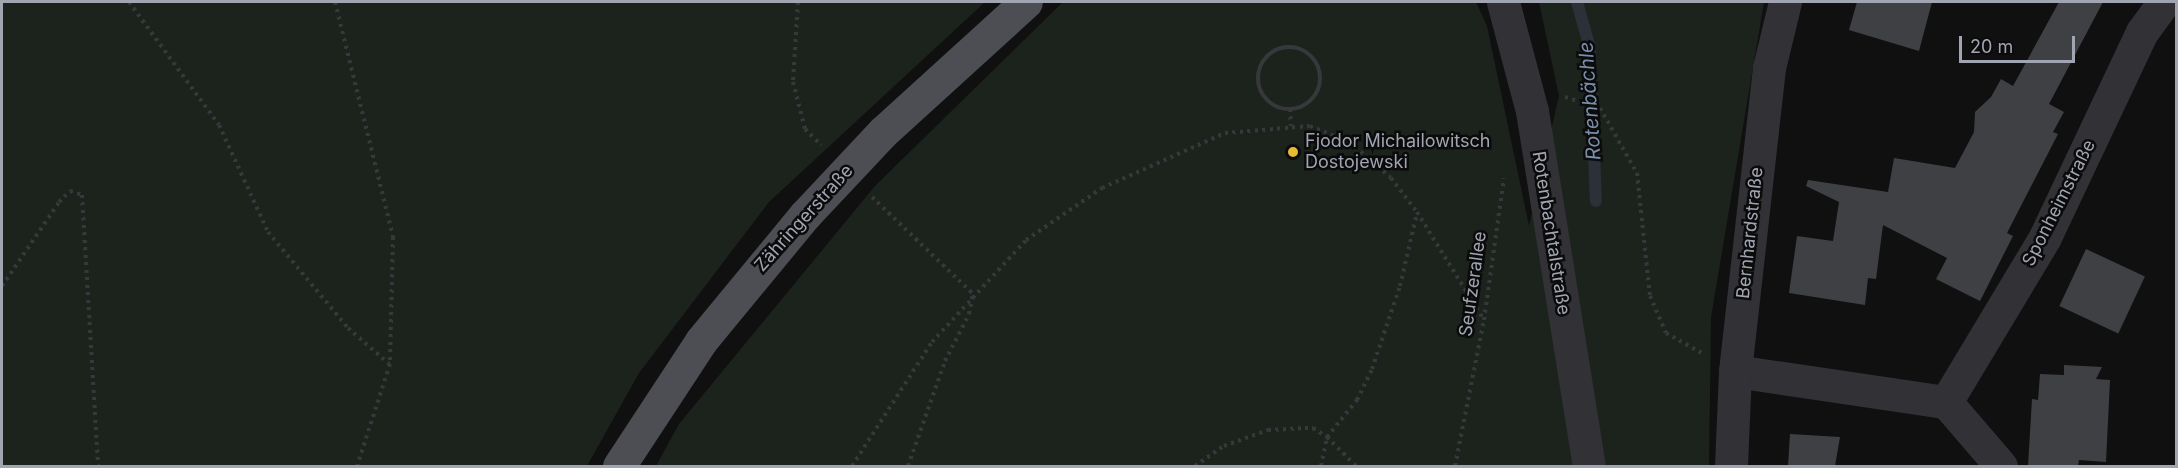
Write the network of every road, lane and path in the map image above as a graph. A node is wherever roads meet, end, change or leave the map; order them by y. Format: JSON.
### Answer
{"nodes":[{"id":1,"x":129,"y":2,"type":"edge"},
{"id":2,"x":335,"y":2,"type":"edge"},
{"id":3,"x":798,"y":2,"type":"edge"},
{"id":4,"x":1026,"y":2,"type":"edge"},
{"id":5,"x":1503,"y":2,"type":"edge"},
{"id":6,"x":1785,"y":2,"type":"edge"},
{"id":7,"x":2164,"y":2,"type":"edge"},
{"id":8,"x":1559,"y":96,"type":"dead end"},
{"id":9,"x":1290,"y":109,"type":"junction"},
{"id":10,"x":1291,"y":126,"type":"junction"},
{"id":11,"x":805,"y":129,"type":"dead end"},
{"id":12,"x":1505,"y":176,"type":"dead end"},
{"id":13,"x":1417,"y":212,"type":"junction"},
{"id":14,"x":895,"y":220,"type":"dead end"},
{"id":15,"x":2,"y":286,"type":"edge"},
{"id":16,"x":973,"y":294,"type":"junction"},
{"id":17,"x":1484,"y":320,"type":"junction"},
{"id":18,"x":390,"y":364,"type":"junction"},
{"id":19,"x":1734,"y":371,"type":"junction"},
{"id":20,"x":1946,"y":402,"type":"junction"},
{"id":21,"x":1328,"y":437,"type":"junction"},
{"id":22,"x":98,"y":466,"type":"edge"},
{"id":23,"x":357,"y":466,"type":"edge"},
{"id":24,"x":619,"y":466,"type":"edge"},
{"id":25,"x":852,"y":466,"type":"edge"},
{"id":26,"x":908,"y":466,"type":"edge"},
{"id":27,"x":1195,"y":466,"type":"edge"},
{"id":28,"x":1321,"y":466,"type":"edge"},
{"id":29,"x":1356,"y":466,"type":"edge"},
{"id":30,"x":1455,"y":466,"type":"edge"},
{"id":31,"x":1589,"y":466,"type":"edge"},
{"id":32,"x":1731,"y":466,"type":"edge"},
{"id":33,"x":2001,"y":466,"type":"edge"}],
"edges":[{"from":1,"to":18,"type":"path"},
{"from":2,"to":18,"type":"path"},
{"from":3,"to":11,"type":"path"},
{"from":4,"to":24,"type":"main road","name":"Zähringerstraße","bridge":true},
{"from":5,"to":31,"type":"street","name":"Rotenbachtalstraße"},
{"from":6,"to":19,"type":"street","name":"Bernhardstraße"},
{"from":7,"to":20,"type":"street","name":"Sponheimstraße"},
{"from":8,"to":19,"type":"path"},
{"from":9,"to":9,"type":"path"},
{"from":9,"to":10,"type":"path"},
{"from":10,"to":13,"type":"path"},
{"from":10,"to":16,"type":"path"},
{"from":12,"to":17,"type":"path","name":"Seufzerallee"},
{"from":13,"to":17,"type":"path"},
{"from":13,"to":21,"type":"path"},
{"from":14,"to":16,"type":"path"},
{"from":15,"to":22,"type":"path"},
{"from":16,"to":25,"type":"path"},
{"from":16,"to":26,"type":"path"},
{"from":17,"to":30,"type":"path","name":"Seufzerallee"},
{"from":18,"to":23,"type":"path"},
{"from":19,"to":20,"type":"street"},
{"from":19,"to":32,"type":"street","name":"Bernhardstraße"},
{"from":20,"to":33,"type":"street"},
{"from":21,"to":27,"type":"path"},
{"from":21,"to":28,"type":"path"},
{"from":21,"to":29,"type":"path"}]}
